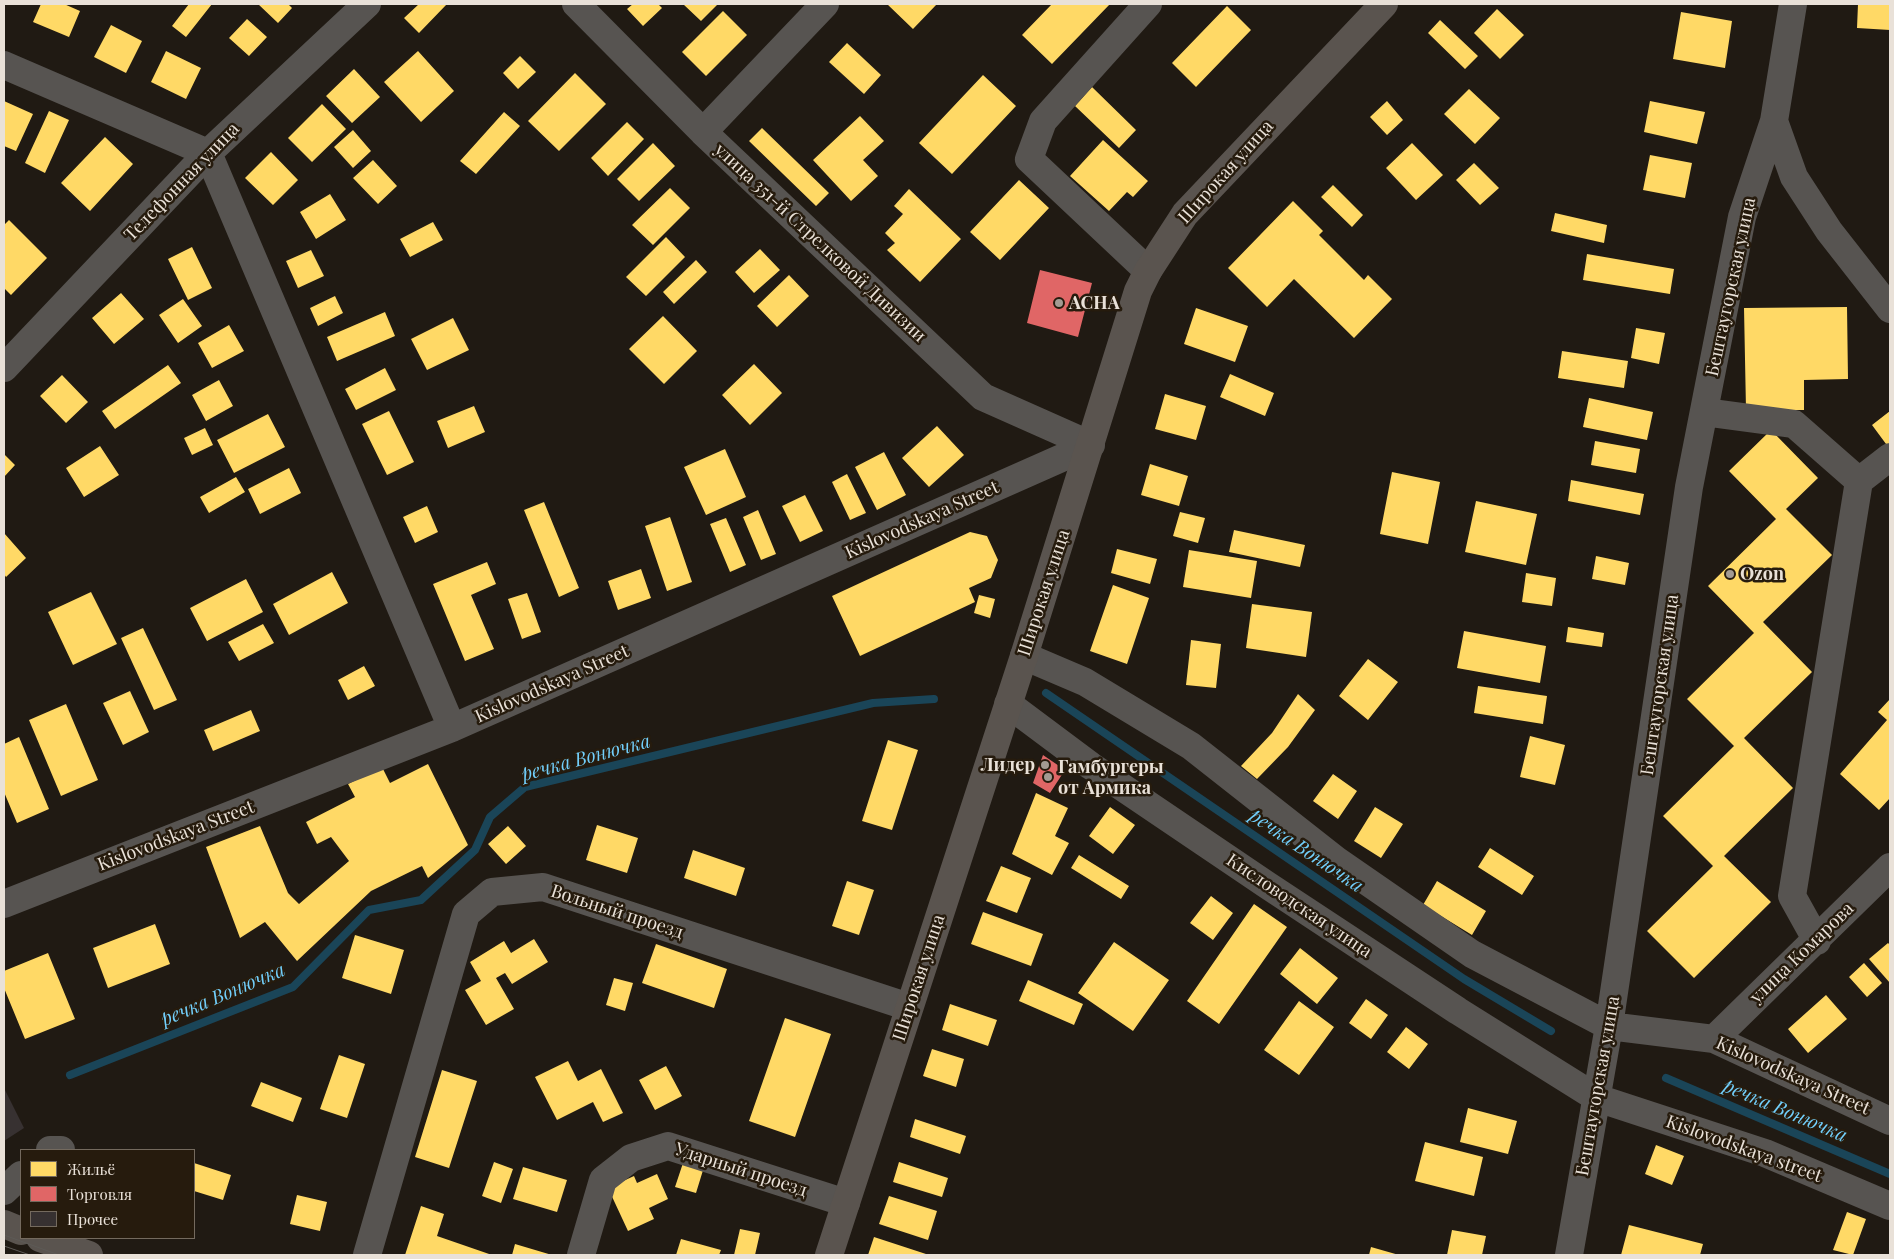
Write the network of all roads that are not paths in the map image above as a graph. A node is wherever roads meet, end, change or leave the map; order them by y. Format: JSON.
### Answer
{"nodes":[{"id":1,"x":367,"y":4,"type":"edge"},
{"id":2,"x":576,"y":4,"type":"edge"},
{"id":3,"x":825,"y":4,"type":"edge"},
{"id":4,"x":1148,"y":4,"type":"edge"},
{"id":5,"x":1384,"y":4,"type":"edge"},
{"id":6,"x":1793,"y":4,"type":"edge"},
{"id":7,"x":4,"y":65,"type":"edge"},
{"id":8,"x":1774,"y":121,"type":"junction"},
{"id":9,"x":703,"y":132,"type":"junction"},
{"id":10,"x":208,"y":153,"type":"junction"},
{"id":11,"x":1148,"y":271,"type":"junction"},
{"id":12,"x":1890,"y":309,"type":"edge"},
{"id":13,"x":4,"y":368,"type":"edge"},
{"id":14,"x":1704,"y":412,"type":"junction"},
{"id":15,"x":1091,"y":444,"type":"junction"},
{"id":16,"x":1890,"y":457,"type":"edge"},
{"id":17,"x":1859,"y":481,"type":"junction"},
{"id":18,"x":1024,"y":656,"type":"junction"},
{"id":19,"x":1008,"y":704,"type":"junction"},
{"id":20,"x":452,"y":728,"type":"junction"},
{"id":21,"x":1890,"y":867,"type":"edge"},
{"id":22,"x":4,"y":904,"type":"edge"},
{"id":23,"x":1817,"y":941,"type":"junction"},
{"id":24,"x":910,"y":1007,"type":"junction"},
{"id":25,"x":1609,"y":1026,"type":"junction"},
{"id":26,"x":1714,"y":1039,"type":"junction"},
{"id":27,"x":1597,"y":1098,"type":"junction"},
{"id":28,"x":1890,"y":1121,"type":"edge"},
{"id":29,"x":20,"y":1176,"type":"edge"},
{"id":30,"x":4,"y":1191,"type":"edge"},
{"id":31,"x":846,"y":1203,"type":"junction"},
{"id":32,"x":1890,"y":1206,"type":"edge"},
{"id":33,"x":4,"y":1224,"type":"edge"},
{"id":34,"x":20,"y":1230,"type":"edge"},
{"id":35,"x":44,"y":1239,"type":"edge"},
{"id":36,"x":88,"y":1255,"type":"edge"},
{"id":37,"x":367,"y":1255,"type":"edge"},
{"id":38,"x":581,"y":1255,"type":"edge"},
{"id":39,"x":829,"y":1255,"type":"edge"},
{"id":40,"x":1569,"y":1255,"type":"edge"}],
"edges":[{"from":1,"to":10,"type":"street","name":"Телефонная улица"},
{"from":2,"to":9,"type":"street","name":"улица 351-й Стрелковой Дивизии"},
{"from":3,"to":9,"type":"street"},
{"from":4,"to":11,"type":"street"},
{"from":5,"to":11,"type":"main road","name":"Широкая улица"},
{"from":6,"to":8,"type":"street","name":"Бештаугорская улица"},
{"from":7,"to":10,"type":"street"},
{"from":8,"to":12,"type":"street"},
{"from":8,"to":14,"type":"street","name":"Бештаугорская улица"},
{"from":9,"to":15,"type":"street","name":"улица 351-й Стрелковой Дивизии"},
{"from":10,"to":13,"type":"street","name":"Телефонная улица"},
{"from":10,"to":20,"type":"street"},
{"from":11,"to":15,"type":"main road","name":"Широкая улица"},
{"from":14,"to":17,"type":"street"},
{"from":14,"to":25,"type":"street","name":"Бештаугорская улица"},
{"from":15,"to":18,"type":"main road","name":"Широкая улица"},
{"from":15,"to":20,"type":"street","name":"Kislovodskaya Street"},
{"from":16,"to":17,"type":"street"},
{"from":17,"to":23,"type":"street"},
{"from":18,"to":19,"type":"main road","name":"Широкая улица"},
{"from":18,"to":25,"type":"street","name":"Kislovodskaya Street"},
{"from":19,"to":24,"type":"main road","name":"Широкая улица"},
{"from":19,"to":27,"type":"street","name":"Кисловодская улица"},
{"from":20,"to":22,"type":"street","name":"Kislovodskaya Street"},
{"from":21,"to":23,"type":"street","name":"улица Комарова"},
{"from":23,"to":26,"type":"street","name":"улица Комарова"},
{"from":24,"to":31,"type":"main road","name":"Широкая улица"},
{"from":24,"to":37,"type":"street","name":"Вольный проезд"},
{"from":25,"to":26,"type":"street","name":"Kislovodskaya Street"},
{"from":25,"to":27,"type":"street","name":"Бештаугорская улица"},
{"from":26,"to":28,"type":"street","name":"Kislovodskaya Street"},
{"from":27,"to":32,"type":"street","name":"Kislovodskaya street"},
{"from":27,"to":40,"type":"street","name":"Бештаугорская улица"},
{"from":29,"to":30,"type":"street"},
{"from":31,"to":38,"type":"street","name":"Ударный проезд"},
{"from":31,"to":39,"type":"main road","name":"Широкая улица"},
{"from":33,"to":34,"type":"main road"},
{"from":35,"to":36,"type":"main road"}]}
